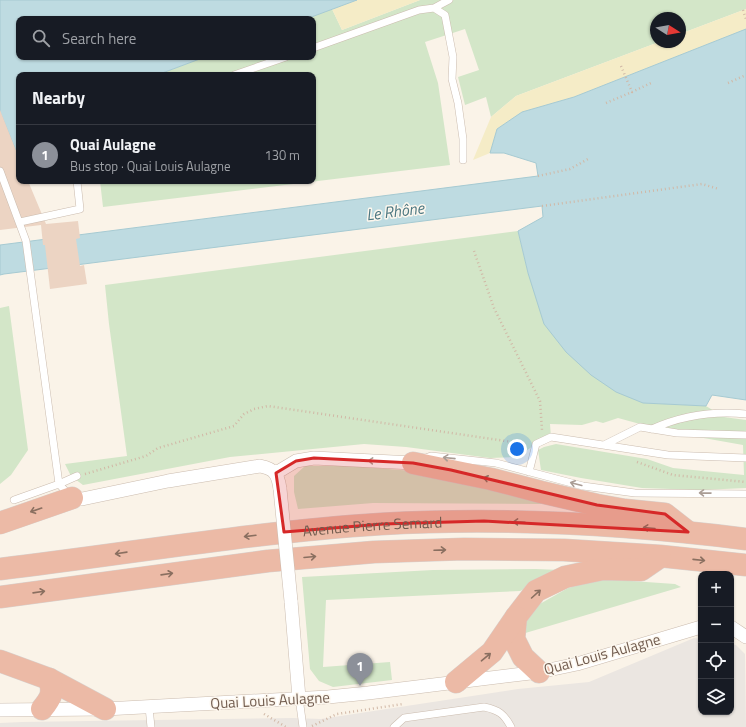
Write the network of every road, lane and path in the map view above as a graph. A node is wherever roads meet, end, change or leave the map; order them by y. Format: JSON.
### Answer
{"nodes":[{"id":1,"x":449,"y":0,"type":"edge"},
{"id":2,"x":434,"y":8,"type":"junction"},
{"id":3,"x":743,"y":10,"type":"dead end"},
{"id":4,"x":746,"y":19,"type":"edge"},
{"id":5,"x":316,"y":47,"type":"edge"},
{"id":6,"x":277,"y":60,"type":"edge"},
{"id":7,"x":621,"y":66,"type":"dead end"},
{"id":8,"x":243,"y":72,"type":"edge"},
{"id":9,"x":746,"y":75,"type":"edge"},
{"id":10,"x":653,"y":82,"type":"dead end"},
{"id":11,"x":728,"y":83,"type":"dead end"},
{"id":12,"x":632,"y":92,"type":"junction"},
{"id":13,"x":606,"y":103,"type":"dead end"},
{"id":14,"x":588,"y":158,"type":"dead end"},
{"id":15,"x":463,"y":160,"type":"dead end"},
{"id":16,"x":0,"y":170,"type":"edge"},
{"id":17,"x":538,"y":176,"type":"dead end"},
{"id":18,"x":77,"y":184,"type":"edge"},
{"id":19,"x":719,"y":189,"type":"dead end"},
{"id":20,"x":542,"y":206,"type":"dead end"},
{"id":21,"x":20,"y":222,"type":"junction"},
{"id":22,"x":474,"y":251,"type":"dead end"},
{"id":23,"x":746,"y":414,"type":"edge"},
{"id":24,"x":652,"y":429,"type":"junction"},
{"id":25,"x":746,"y":435,"type":"edge"},
{"id":26,"x":543,"y":441,"type":"junction"},
{"id":27,"x":536,"y":444,"type":"junction"},
{"id":28,"x":604,"y":445,"type":"junction"},
{"id":29,"x":746,"y":458,"type":"edge"},
{"id":30,"x":635,"y":461,"type":"dead end"},
{"id":31,"x":413,"y":463,"type":"junction"},
{"id":32,"x":528,"y":472,"type":"junction"},
{"id":33,"x":276,"y":473,"type":"junction"},
{"id":34,"x":77,"y":476,"type":"joint"},
{"id":35,"x":746,"y":482,"type":"edge"},
{"id":36,"x":66,"y":491,"type":"junction"},
{"id":37,"x":746,"y":494,"type":"edge"},
{"id":38,"x":14,"y":500,"type":"dead end"},
{"id":39,"x":0,"y":523,"type":"edge"},
{"id":40,"x":688,"y":532,"type":"junction"},
{"id":41,"x":746,"y":539,"type":"edge"},
{"id":42,"x":660,"y":556,"type":"junction"},
{"id":43,"x":746,"y":565,"type":"edge"},
{"id":44,"x":0,"y":569,"type":"edge"},
{"id":45,"x":0,"y":597,"type":"edge"},
{"id":46,"x":516,"y":617,"type":"junction"},
{"id":47,"x":698,"y":628,"type":"edge"},
{"id":48,"x":734,"y":628,"type":"edge"},
{"id":49,"x":746,"y":637,"type":"edge"},
{"id":50,"x":0,"y":662,"type":"edge"},
{"id":51,"x":539,"y":672,"type":"junction"},
{"id":52,"x":50,"y":679,"type":"junction"},
{"id":53,"x":456,"y":682,"type":"junction"},
{"id":54,"x":299,"y":698,"type":"junction"},
{"id":55,"x":149,"y":706,"type":"junction"},
{"id":56,"x":42,"y":709,"type":"junction"},
{"id":57,"x":105,"y":709,"type":"junction"},
{"id":58,"x":0,"y":710,"type":"edge"},
{"id":59,"x":152,"y":727,"type":"edge"},
{"id":60,"x":303,"y":727,"type":"edge"},
{"id":61,"x":394,"y":727,"type":"edge"},
{"id":62,"x":511,"y":727,"type":"edge"}],
"edges":[{"from":1,"to":2,"type":"lane"},
{"from":2,"to":5,"type":"lane"},
{"from":2,"to":15,"type":"lane"},
{"from":3,"to":4,"type":"path"},
{"from":6,"to":8,"type":"lane"},
{"from":7,"to":12,"type":"path"},
{"from":9,"to":11,"type":"path"},
{"from":10,"to":12,"type":"path"},
{"from":12,"to":13,"type":"path"},
{"from":14,"to":17,"type":"path"},
{"from":16,"to":21,"type":"lane"},
{"from":18,"to":21,"type":"lane"},
{"from":19,"to":20,"type":"path"},
{"from":21,"to":36,"type":"lane"},
{"from":22,"to":26,"type":"path"},
{"from":23,"to":24,"type":"lane"},
{"from":24,"to":25,"type":"lane"},
{"from":24,"to":28,"type":"lane"},
{"from":26,"to":27,"type":"lane"},
{"from":26,"to":28,"type":"lane"},
{"from":27,"to":32,"type":"lane"},
{"from":27,"to":34,"type":"path"},
{"from":28,"to":29,"type":"lane"},
{"from":30,"to":35,"type":"path"},
{"from":32,"to":31,"type":"lane","one_way":true},
{"from":31,"to":33,"type":"street","one_way":true},
{"from":40,"to":31,"type":"highway","one_way":true},
{"from":37,"to":32,"type":"lane","one_way":true},
{"from":33,"to":36,"type":"street"},
{"from":33,"to":54,"type":"street","bridge":true},
{"from":34,"to":36,"type":"lane"},
{"from":36,"to":38,"type":"lane"},
{"from":36,"to":39,"type":"highway","one_way":true},
{"from":40,"to":41,"type":"highway","name":"Avenue Pierre Semard"},
{"from":40,"to":44,"type":"highway","name":"Avenue Pierre Semard","one_way":true},
{"from":42,"to":43,"type":"highway","name":"Avenue Pierre Semard","one_way":true},
{"from":45,"to":42,"type":"highway","name":"Avenue Pierre Semard","one_way":true},
{"from":46,"to":42,"type":"highway","one_way":true},
{"from":46,"to":51,"type":"highway"},
{"from":53,"to":46,"type":"highway","one_way":true},
{"from":47,"to":51,"type":"street","name":"Quai Louis Aulagne"},
{"from":48,"to":49,"type":"street"},
{"from":50,"to":52,"type":"highway"},
{"from":51,"to":53,"type":"street","name":"Quai Louis Aulagne"},
{"from":52,"to":56,"type":"highway"},
{"from":52,"to":57,"type":"highway"},
{"from":53,"to":54,"type":"street","name":"Quai Louis Aulagne"},
{"from":54,"to":55,"type":"street","name":"Quai Louis Aulagne"},
{"from":54,"to":60,"type":"lane"},
{"from":55,"to":57,"type":"street","name":"Quai Louis Aulagne"},
{"from":55,"to":59,"type":"lane"},
{"from":56,"to":57,"type":"street","name":"Quai Louis Aulagne"},
{"from":56,"to":58,"type":"street","name":"Quai Louis Aulagne"},
{"from":61,"to":62,"type":"lane"}]}
